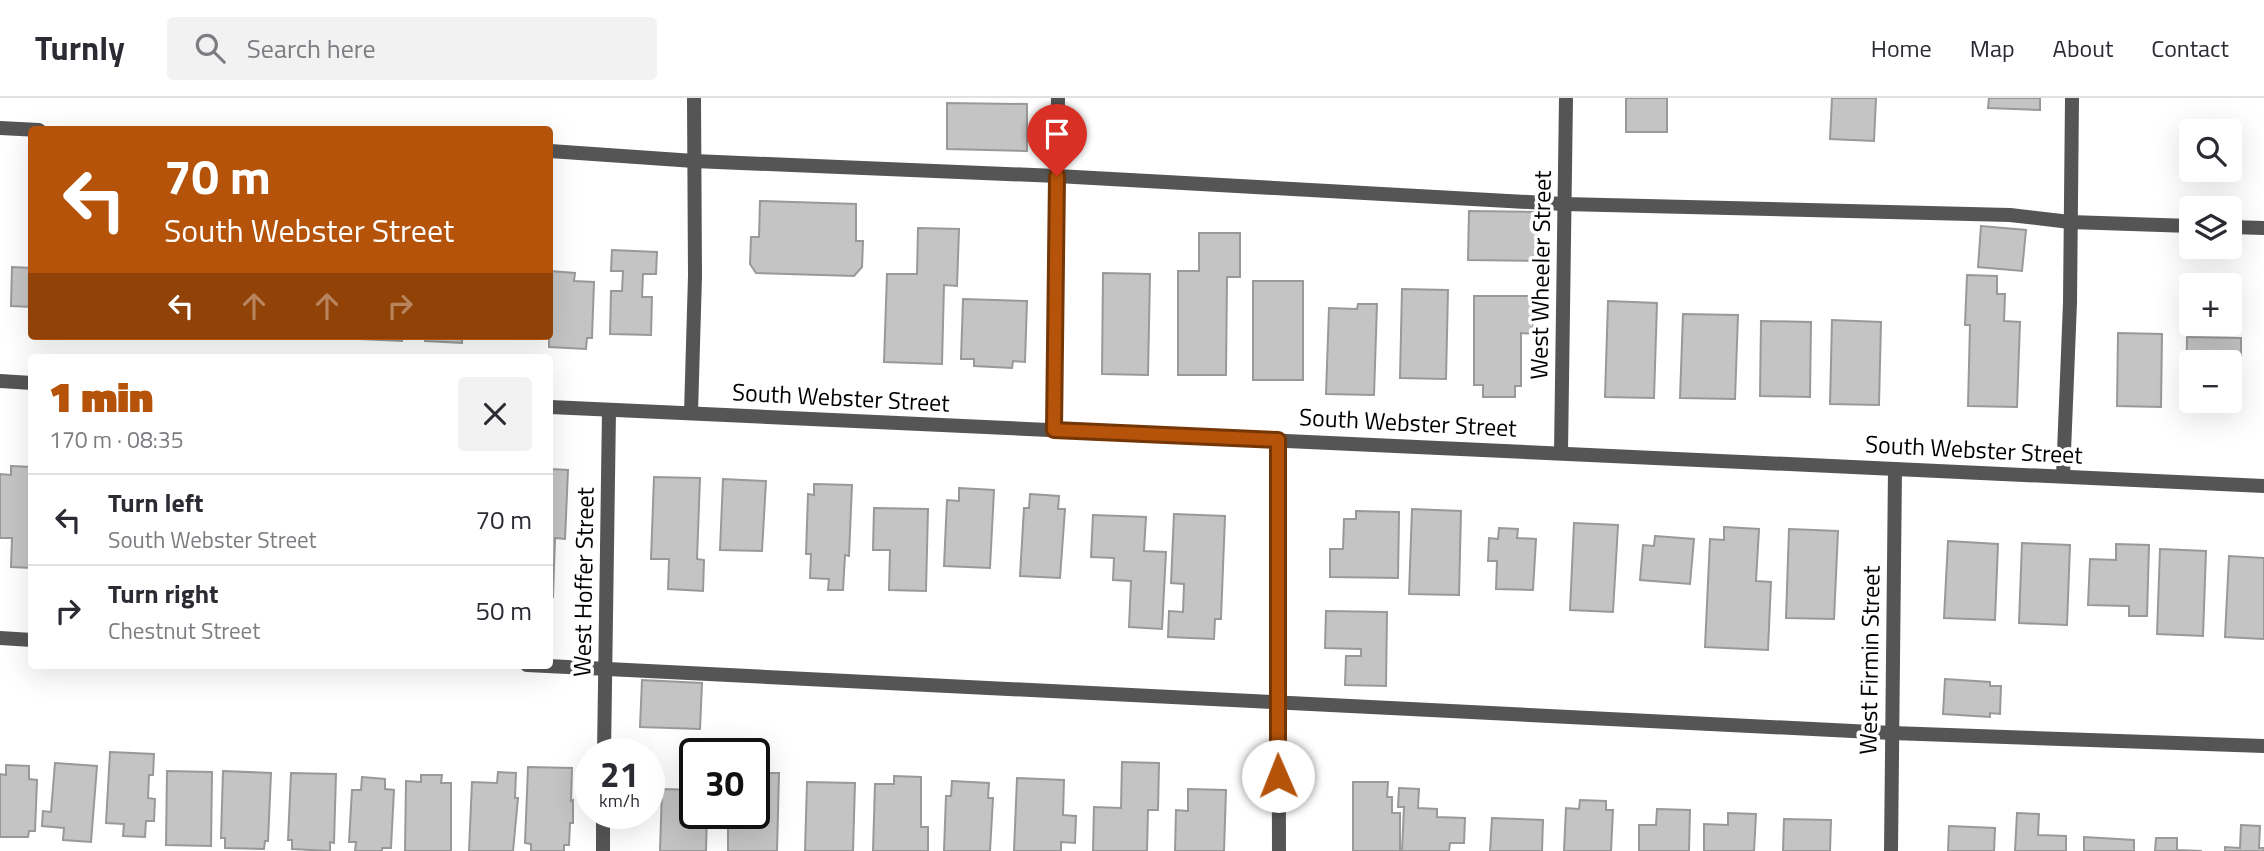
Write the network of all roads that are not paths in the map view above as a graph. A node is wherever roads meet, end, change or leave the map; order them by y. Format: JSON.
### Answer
{"nodes":[{"id":1,"x":694,"y":98,"type":"edge"},
{"id":2,"x":1058,"y":98,"type":"edge"},
{"id":3,"x":1566,"y":98,"type":"edge"},
{"id":4,"x":2071,"y":98,"type":"edge"},
{"id":5,"x":0,"y":128,"type":"edge"},
{"id":6,"x":28,"y":129,"type":"edge"},
{"id":7,"x":553,"y":151,"type":"edge"},
{"id":8,"x":694,"y":161,"type":"junction"},
{"id":9,"x":1057,"y":176,"type":"junction"},
{"id":10,"x":1564,"y":204,"type":"junction"},
{"id":11,"x":2070,"y":222,"type":"junction"},
{"id":12,"x":2179,"y":226,"type":"edge"},
{"id":13,"x":2242,"y":227,"type":"edge"},
{"id":14,"x":2264,"y":228,"type":"edge"},
{"id":15,"x":0,"y":381,"type":"edge"},
{"id":16,"x":28,"y":383,"type":"edge"},
{"id":17,"x":553,"y":407,"type":"edge"},
{"id":18,"x":609,"y":410,"type":"junction"},
{"id":19,"x":691,"y":413,"type":"junction"},
{"id":20,"x":1054,"y":430,"type":"junction"},
{"id":21,"x":1278,"y":440,"type":"junction"},
{"id":22,"x":1561,"y":453,"type":"junction"},
{"id":23,"x":1895,"y":469,"type":"junction"},
{"id":24,"x":2063,"y":476,"type":"junction"},
{"id":25,"x":2264,"y":486,"type":"edge"},
{"id":26,"x":0,"y":638,"type":"edge"},
{"id":27,"x":28,"y":640,"type":"edge"},
{"id":28,"x":553,"y":666,"type":"edge"},
{"id":29,"x":606,"y":669,"type":"junction"},
{"id":30,"x":1278,"y":701,"type":"junction"},
{"id":31,"x":1892,"y":733,"type":"junction"},
{"id":32,"x":604,"y":738,"type":"edge"},
{"id":33,"x":2264,"y":746,"type":"edge"},
{"id":34,"x":603,"y":829,"type":"edge"},
{"id":35,"x":603,"y":851,"type":"edge"},
{"id":36,"x":1279,"y":851,"type":"edge"},
{"id":37,"x":1891,"y":851,"type":"edge"}],
"edges":[{"from":1,"to":8,"type":"street"},
{"from":2,"to":9,"type":"street"},
{"from":3,"to":10,"type":"street","name":"West Wheeler Street"},
{"from":4,"to":11,"type":"street"},
{"from":5,"to":6,"type":"street"},
{"from":7,"to":8,"type":"street"},
{"from":8,"to":9,"type":"street"},
{"from":8,"to":19,"type":"street"},
{"from":9,"to":10,"type":"street"},
{"from":9,"to":20,"type":"street"},
{"from":10,"to":11,"type":"street"},
{"from":10,"to":22,"type":"street","name":"West Wheeler Street"},
{"from":11,"to":12,"type":"street"},
{"from":11,"to":24,"type":"street"},
{"from":13,"to":14,"type":"street"},
{"from":15,"to":16,"type":"street"},
{"from":17,"to":18,"type":"street","name":"South Webster Street"},
{"from":18,"to":19,"type":"street","name":"South Webster Street"},
{"from":18,"to":29,"type":"street","name":"West Hoffer Street"},
{"from":19,"to":20,"type":"street","name":"South Webster Street"},
{"from":20,"to":21,"type":"street","name":"South Webster Street"},
{"from":21,"to":22,"type":"street","name":"South Webster Street"},
{"from":21,"to":30,"type":"street"},
{"from":22,"to":23,"type":"street","name":"South Webster Street"},
{"from":23,"to":24,"type":"street","name":"South Webster Street"},
{"from":23,"to":31,"type":"street","name":"West Firmin Street"},
{"from":24,"to":25,"type":"street","name":"South Webster Street"},
{"from":26,"to":27,"type":"street"},
{"from":28,"to":29,"type":"street"},
{"from":29,"to":30,"type":"street"},
{"from":29,"to":32,"type":"street","name":"West Hoffer Street"},
{"from":30,"to":31,"type":"street"},
{"from":30,"to":36,"type":"street"},
{"from":31,"to":33,"type":"street"},
{"from":31,"to":37,"type":"street","name":"West Firmin Street"},
{"from":34,"to":35,"type":"street"}]}
